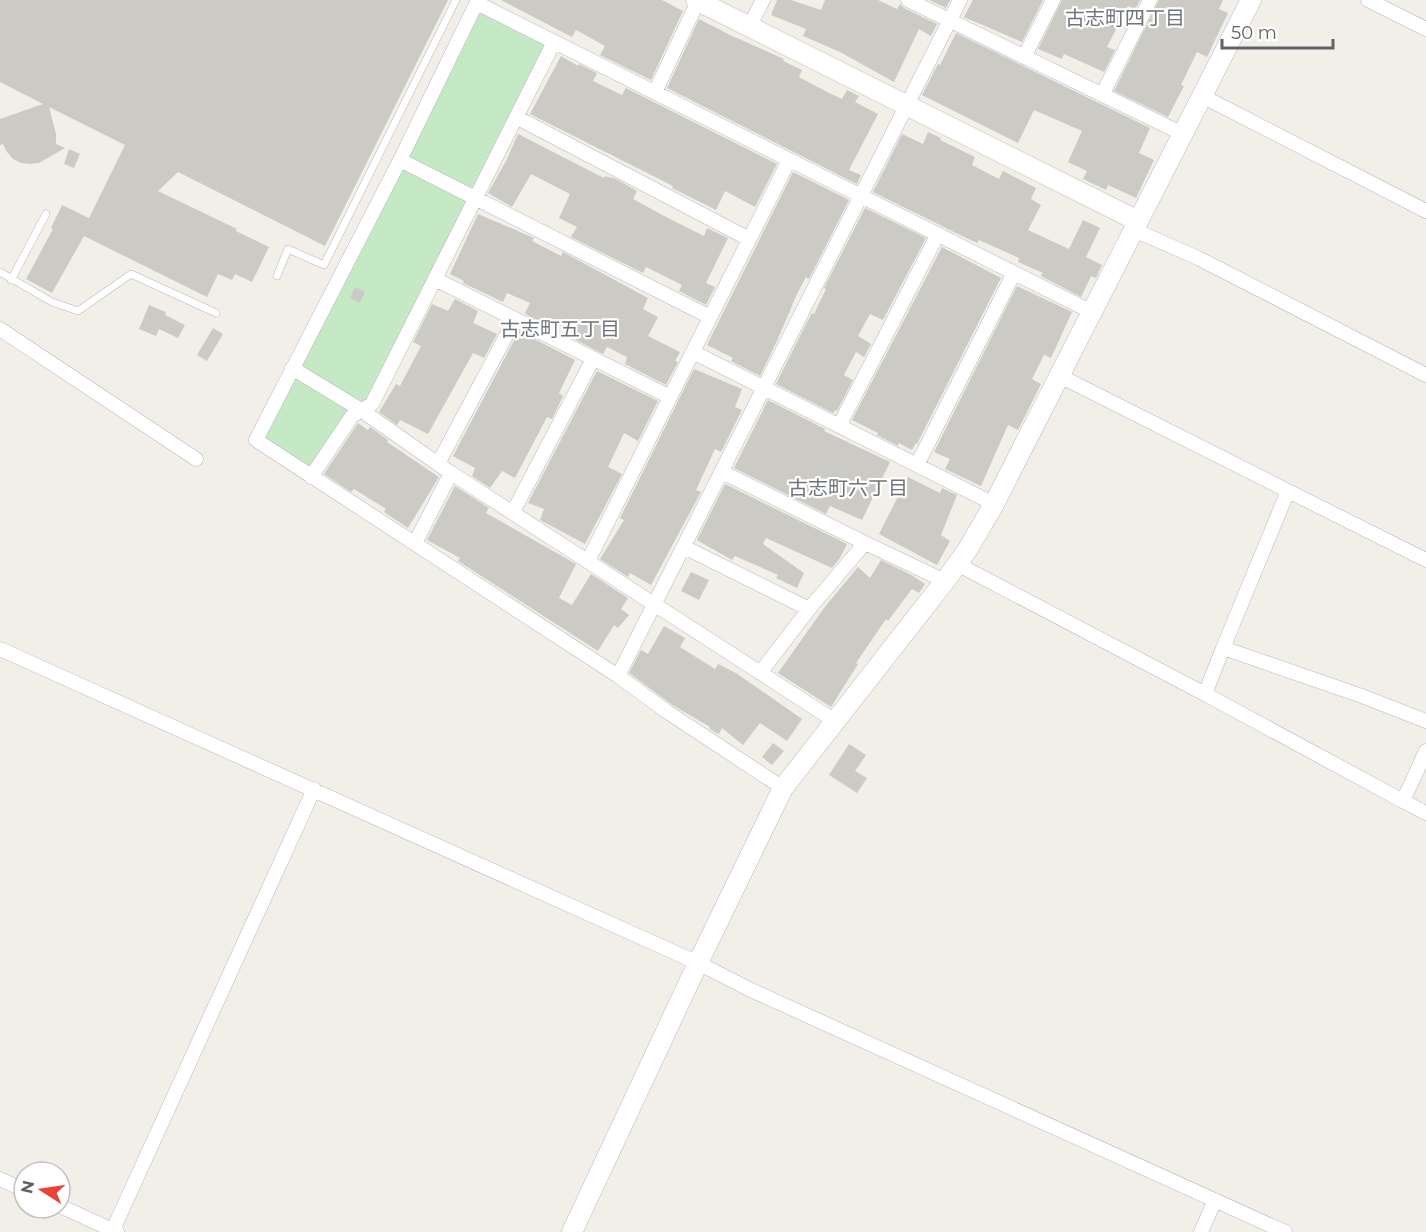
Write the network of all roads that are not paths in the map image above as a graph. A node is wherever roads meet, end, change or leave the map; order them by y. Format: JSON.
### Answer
{"nodes":[{"id":1,"x":456,"y":0,"type":"edge"},
{"id":2,"x":763,"y":0,"type":"edge"},
{"id":3,"x":908,"y":0,"type":"edge"},
{"id":4,"x":960,"y":0,"type":"edge"},
{"id":5,"x":1053,"y":0,"type":"edge"},
{"id":6,"x":1150,"y":0,"type":"edge"},
{"id":7,"x":1251,"y":0,"type":"edge"},
{"id":8,"x":1368,"y":0,"type":"edge"},
{"id":9,"x":478,"y":1,"type":"edge"},
{"id":10,"x":697,"y":1,"type":"edge"},
{"id":11,"x":950,"y":20,"type":"junction"},
{"id":12,"x":749,"y":27,"type":"junction"},
{"id":13,"x":1426,"y":29,"type":"edge"},
{"id":14,"x":554,"y":42,"type":"junction"},
{"id":15,"x":1024,"y":57,"type":"junction"},
{"id":16,"x":655,"y":92,"type":"junction"},
{"id":17,"x":1102,"y":95,"type":"junction"},
{"id":18,"x":1202,"y":96,"type":"junction"},
{"id":19,"x":907,"y":106,"type":"junction"},
{"id":20,"x":516,"y":117,"type":"junction"},
{"id":21,"x":1183,"y":134,"type":"junction"},
{"id":22,"x":400,"y":160,"type":"junction"},
{"id":23,"x":789,"y":160,"type":"junction"},
{"id":24,"x":861,"y":196,"type":"junction"},
{"id":25,"x":476,"y":198,"type":"junction"},
{"id":26,"x":1426,"y":211,"type":"edge"},
{"id":27,"x":46,"y":214,"type":"dead end"},
{"id":28,"x":1136,"y":226,"type":"junction"},
{"id":29,"x":938,"y":234,"type":"junction"},
{"id":30,"x":749,"y":240,"type":"junction"},
{"id":31,"x":0,"y":272,"type":"edge"},
{"id":32,"x":1014,"y":273,"type":"junction"},
{"id":33,"x":277,"y":276,"type":"dead end"},
{"id":34,"x":435,"y":279,"type":"junction"},
{"id":35,"x":11,"y":280,"type":"junction"},
{"id":36,"x":1092,"y":312,"type":"junction"},
{"id":37,"x":216,"y":313,"type":"dead end"},
{"id":38,"x":710,"y":317,"type":"junction"},
{"id":39,"x":515,"y":319,"type":"junction"},
{"id":40,"x":0,"y":329,"type":"edge"},
{"id":41,"x":693,"y":352,"type":"junction"},
{"id":42,"x":593,"y":358,"type":"junction"},
{"id":43,"x":292,"y":368,"type":"junction"},
{"id":44,"x":1426,"y":375,"type":"edge"},
{"id":45,"x":1060,"y":376,"type":"junction"},
{"id":46,"x":764,"y":388,"type":"junction"},
{"id":47,"x":670,"y":397,"type":"junction"},
{"id":48,"x":361,"y":410,"type":"junction"},
{"id":49,"x":839,"y":426,"type":"junction"},
{"id":50,"x":196,"y":459,"type":"dead end"},
{"id":51,"x":438,"y":464,"type":"junction"},
{"id":52,"x":917,"y":465,"type":"junction"},
{"id":53,"x":722,"y":472,"type":"junction"},
{"id":54,"x":451,"y":473,"type":"junction"},
{"id":55,"x":311,"y":477,"type":"junction"},
{"id":56,"x":1288,"y":491,"type":"junction"},
{"id":57,"x":994,"y":504,"type":"junction"},
{"id":58,"x":513,"y":512,"type":"junction"},
{"id":59,"x":415,"y":543,"type":"junction"},
{"id":60,"x":865,"y":543,"type":"junction"},
{"id":61,"x":684,"y":547,"type":"junction"},
{"id":62,"x":1426,"y":560,"type":"edge"},
{"id":63,"x":588,"y":561,"type":"junction"},
{"id":64,"x":957,"y":564,"type":"junction"},
{"id":65,"x":945,"y":581,"type":"junction"},
{"id":66,"x":655,"y":604,"type":"junction"},
{"id":67,"x":809,"y":609,"type":"junction"},
{"id":68,"x":1223,"y":648,"type":"junction"},
{"id":69,"x":0,"y":649,"type":"edge"},
{"id":70,"x":760,"y":673,"type":"junction"},
{"id":71,"x":618,"y":676,"type":"junction"},
{"id":72,"x":1205,"y":694,"type":"junction"},
{"id":73,"x":1426,"y":721,"type":"edge"},
{"id":74,"x":835,"y":722,"type":"junction"},
{"id":75,"x":1426,"y":751,"type":"edge"},
{"id":76,"x":783,"y":788,"type":"junction"},
{"id":77,"x":314,"y":789,"type":"junction"},
{"id":78,"x":1403,"y":801,"type":"junction"},
{"id":79,"x":1426,"y":813,"type":"edge"},
{"id":80,"x":698,"y":963,"type":"junction"},
{"id":81,"x":1215,"y":1200,"type":"junction"},
{"id":82,"x":72,"y":1212,"type":"edge"},
{"id":83,"x":114,"y":1231,"type":"edge"},
{"id":84,"x":572,"y":1232,"type":"edge"},
{"id":85,"x":1201,"y":1232,"type":"edge"},
{"id":86,"x":1285,"y":1232,"type":"edge"}],
"edges":[{"from":1,"to":33,"type":"lane"},
{"from":2,"to":12,"type":"street"},
{"from":3,"to":11,"type":"street"},
{"from":4,"to":11,"type":"street"},
{"from":5,"to":15,"type":"street"},
{"from":6,"to":17,"type":"street"},
{"from":7,"to":18,"type":"street"},
{"from":8,"to":13,"type":"street"},
{"from":9,"to":14,"type":"street"},
{"from":9,"to":22,"type":"street"},
{"from":10,"to":12,"type":"street"},
{"from":10,"to":16,"type":"street"},
{"from":11,"to":15,"type":"street"},
{"from":11,"to":19,"type":"street"},
{"from":12,"to":19,"type":"street"},
{"from":14,"to":16,"type":"street"},
{"from":14,"to":20,"type":"street"},
{"from":15,"to":17,"type":"street"},
{"from":16,"to":23,"type":"street"},
{"from":17,"to":21,"type":"street"},
{"from":18,"to":21,"type":"street"},
{"from":18,"to":26,"type":"street"},
{"from":19,"to":24,"type":"street"},
{"from":19,"to":28,"type":"street"},
{"from":20,"to":25,"type":"street"},
{"from":20,"to":30,"type":"street"},
{"from":21,"to":28,"type":"street"},
{"from":22,"to":25,"type":"street"},
{"from":22,"to":43,"type":"street"},
{"from":23,"to":24,"type":"street"},
{"from":23,"to":30,"type":"street"},
{"from":24,"to":29,"type":"street"},
{"from":24,"to":46,"type":"street"},
{"from":25,"to":34,"type":"street"},
{"from":25,"to":38,"type":"street"},
{"from":27,"to":35,"type":"lane"},
{"from":28,"to":36,"type":"street"},
{"from":28,"to":44,"type":"street"},
{"from":29,"to":32,"type":"street"},
{"from":29,"to":49,"type":"street"},
{"from":30,"to":38,"type":"street"},
{"from":31,"to":35,"type":"lane"},
{"from":32,"to":36,"type":"street"},
{"from":32,"to":52,"type":"street"},
{"from":34,"to":39,"type":"street"},
{"from":34,"to":48,"type":"street"},
{"from":35,"to":37,"type":"lane"},
{"from":36,"to":45,"type":"street"},
{"from":38,"to":41,"type":"street"},
{"from":39,"to":42,"type":"street"},
{"from":39,"to":51,"type":"street"},
{"from":40,"to":50,"type":"street"},
{"from":41,"to":46,"type":"street"},
{"from":41,"to":47,"type":"street"},
{"from":42,"to":47,"type":"street"},
{"from":42,"to":58,"type":"street"},
{"from":43,"to":48,"type":"street"},
{"from":43,"to":55,"type":"street"},
{"from":45,"to":56,"type":"street"},
{"from":45,"to":57,"type":"street"},
{"from":46,"to":49,"type":"street"},
{"from":46,"to":53,"type":"street"},
{"from":47,"to":63,"type":"street"},
{"from":48,"to":51,"type":"street"},
{"from":48,"to":55,"type":"street"},
{"from":49,"to":52,"type":"street"},
{"from":51,"to":54,"type":"street"},
{"from":52,"to":57,"type":"street"},
{"from":53,"to":60,"type":"street"},
{"from":53,"to":61,"type":"street"},
{"from":54,"to":58,"type":"street"},
{"from":54,"to":59,"type":"street"},
{"from":55,"to":59,"type":"street"},
{"from":56,"to":62,"type":"street"},
{"from":56,"to":68,"type":"street"},
{"from":57,"to":64,"type":"street"},
{"from":58,"to":63,"type":"street"},
{"from":59,"to":71,"type":"street"},
{"from":60,"to":65,"type":"street"},
{"from":60,"to":67,"type":"street"},
{"from":61,"to":66,"type":"street"},
{"from":61,"to":67,"type":"street"},
{"from":63,"to":66,"type":"street"},
{"from":64,"to":65,"type":"street"},
{"from":64,"to":72,"type":"street"},
{"from":65,"to":74,"type":"street"},
{"from":66,"to":70,"type":"street"},
{"from":66,"to":71,"type":"street"},
{"from":67,"to":70,"type":"street"},
{"from":68,"to":72,"type":"street"},
{"from":68,"to":73,"type":"street"},
{"from":69,"to":77,"type":"street"},
{"from":70,"to":74,"type":"street"},
{"from":71,"to":76,"type":"street"},
{"from":72,"to":78,"type":"street"},
{"from":74,"to":76,"type":"street"},
{"from":75,"to":78,"type":"street"},
{"from":76,"to":80,"type":"street"},
{"from":77,"to":80,"type":"street"},
{"from":77,"to":83,"type":"street"},
{"from":78,"to":79,"type":"street"},
{"from":80,"to":81,"type":"street"},
{"from":80,"to":84,"type":"street"},
{"from":81,"to":85,"type":"street"},
{"from":81,"to":86,"type":"street"},
{"from":82,"to":83,"type":"street"}]}
